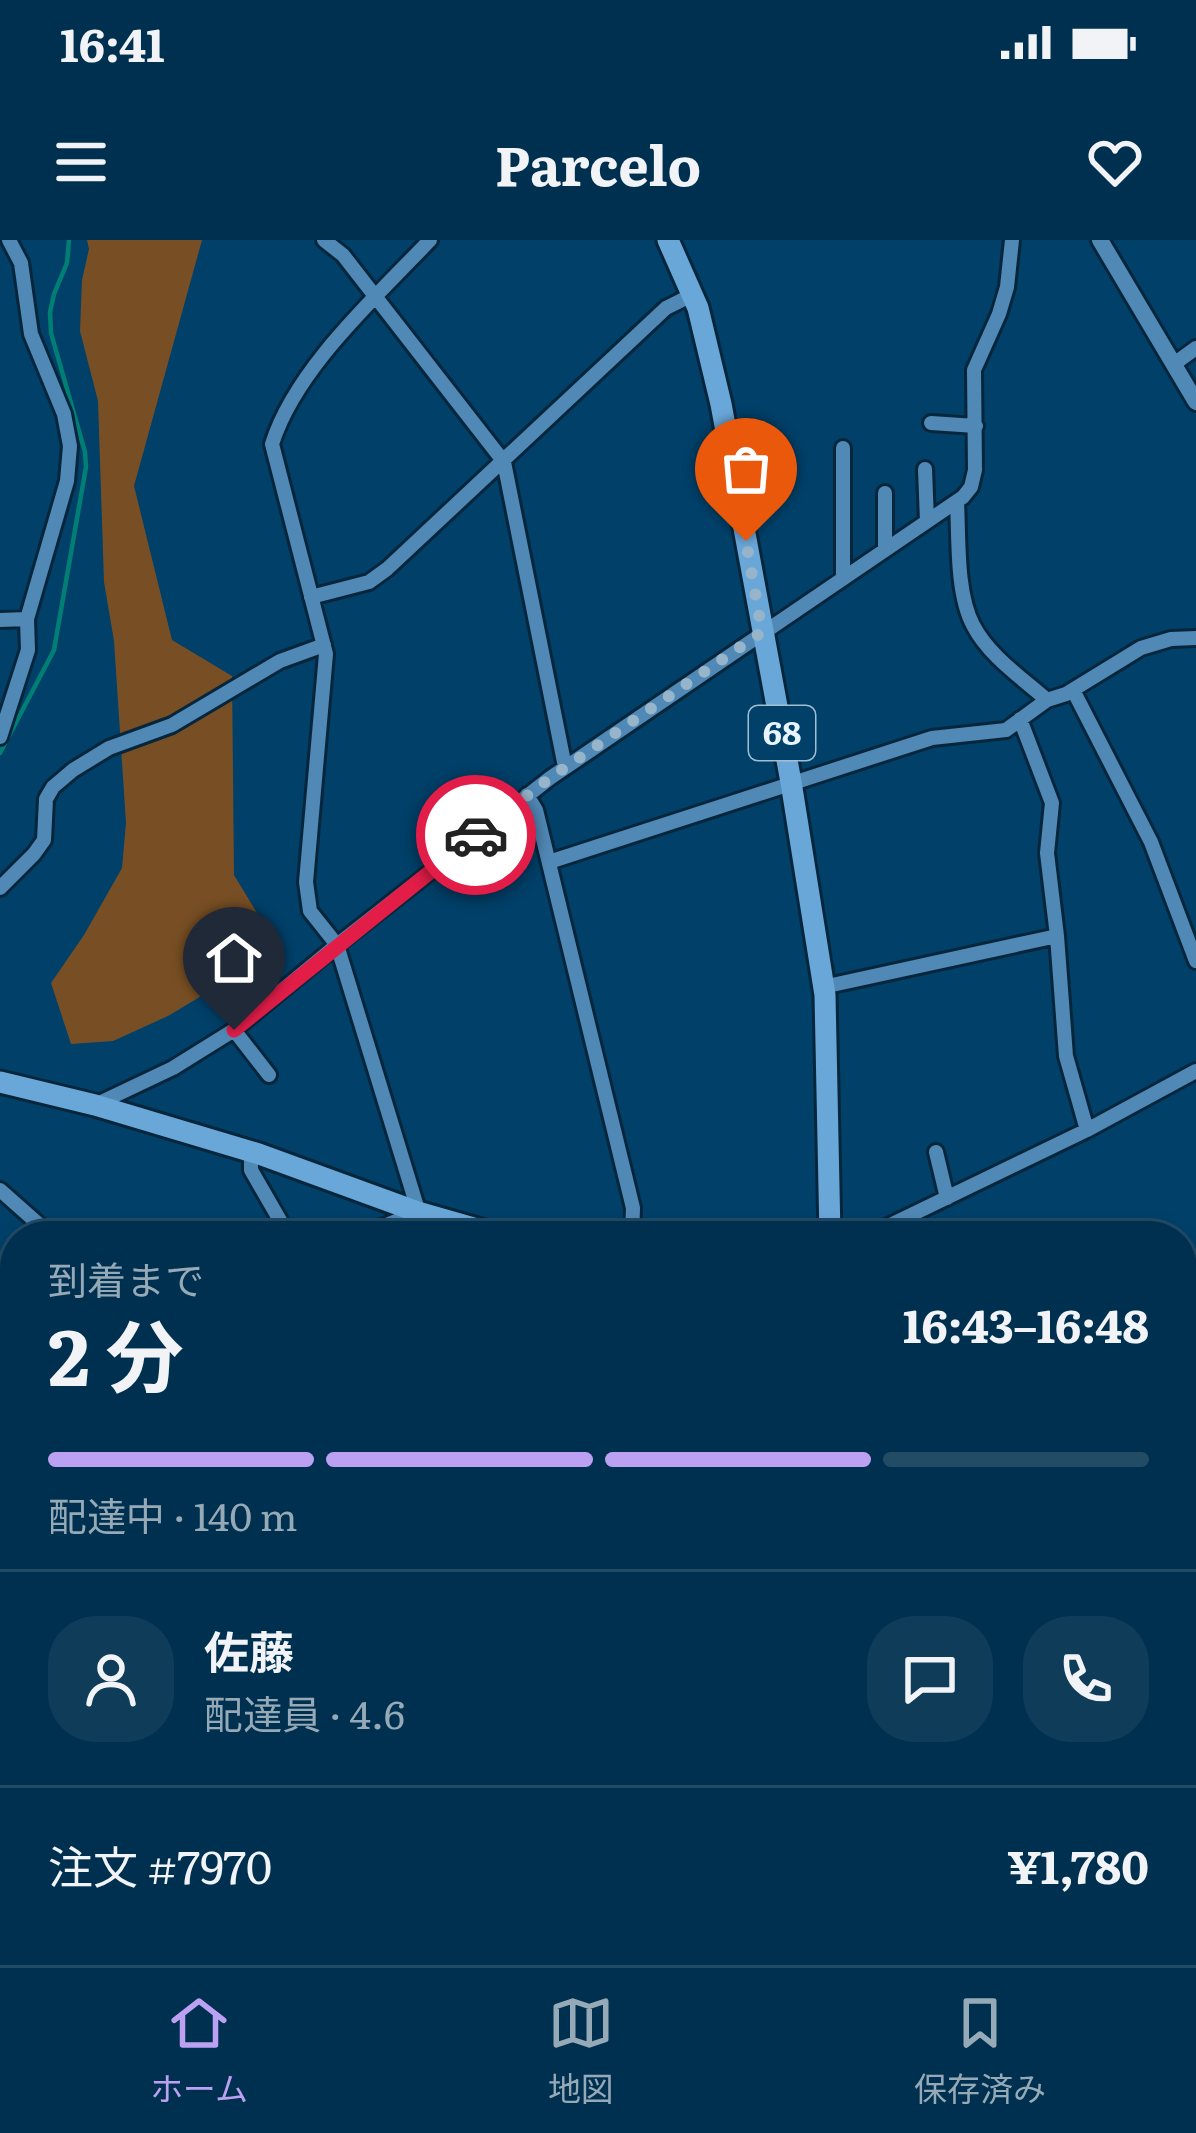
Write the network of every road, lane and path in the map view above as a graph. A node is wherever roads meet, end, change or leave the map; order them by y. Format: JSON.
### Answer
{"nodes":[{"id":1,"x":9,"y":240,"type":"edge"},
{"id":2,"x":324,"y":240,"type":"edge"},
{"id":3,"x":430,"y":240,"type":"edge"},
{"id":4,"x":668,"y":240,"type":"edge"},
{"id":5,"x":1012,"y":240,"type":"edge"},
{"id":6,"x":1100,"y":240,"type":"edge"},
{"id":7,"x":692,"y":295,"type":"junction"},
{"id":8,"x":376,"y":297,"type":"junction"},
{"id":9,"x":1196,"y":348,"type":"edge"},
{"id":10,"x":1174,"y":364,"type":"junction"},
{"id":11,"x":1196,"y":402,"type":"edge"},
{"id":12,"x":931,"y":423,"type":"dead end"},
{"id":13,"x":976,"y":426,"type":"junction"},
{"id":14,"x":843,"y":448,"type":"dead end"},
{"id":15,"x":504,"y":462,"type":"junction"},
{"id":16,"x":925,"y":469,"type":"dead end"},
{"id":17,"x":884,"y":493,"type":"dead end"},
{"id":18,"x":957,"y":502,"type":"junction"},
{"id":19,"x":927,"y":521,"type":"junction"},
{"id":20,"x":885,"y":549,"type":"junction"},
{"id":21,"x":843,"y":577,"type":"junction"},
{"id":22,"x":311,"y":597,"type":"junction"},
{"id":23,"x":27,"y":619,"type":"junction"},
{"id":24,"x":0,"y":620,"type":"edge"},
{"id":25,"x":762,"y":632,"type":"junction"},
{"id":26,"x":1196,"y":638,"type":"edge"},
{"id":27,"x":324,"y":644,"type":"junction"},
{"id":28,"x":1073,"y":690,"type":"junction"},
{"id":29,"x":1047,"y":700,"type":"junction"},
{"id":30,"x":1020,"y":719,"type":"junction"},
{"id":31,"x":0,"y":736,"type":"edge"},
{"id":32,"x":565,"y":767,"type":"junction"},
{"id":33,"x":791,"y":782,"type":"junction"},
{"id":34,"x":527,"y":795,"type":"junction"},
{"id":35,"x":549,"y":862,"type":"junction"},
{"id":36,"x":0,"y":888,"type":"edge"},
{"id":37,"x":1057,"y":936,"type":"junction"},
{"id":38,"x":337,"y":945,"type":"junction"},
{"id":39,"x":1196,"y":961,"type":"edge"},
{"id":40,"x":824,"y":987,"type":"junction"},
{"id":41,"x":234,"y":1030,"type":"junction"},
{"id":42,"x":1196,"y":1071,"type":"edge"},
{"id":43,"x":269,"y":1075,"type":"dead end"},
{"id":44,"x":0,"y":1082,"type":"edge"},
{"id":45,"x":94,"y":1105,"type":"junction"},
{"id":46,"x":1087,"y":1130,"type":"junction"},
{"id":47,"x":251,"y":1151,"type":"junction"},
{"id":48,"x":936,"y":1152,"type":"dead end"},
{"id":49,"x":0,"y":1190,"type":"edge"},
{"id":50,"x":946,"y":1198,"type":"junction"},
{"id":51,"x":418,"y":1212,"type":"junction"},
{"id":52,"x":35,"y":1221,"type":"edge"},
{"id":53,"x":280,"y":1221,"type":"edge"},
{"id":54,"x":396,"y":1221,"type":"edge"},
{"id":55,"x":421,"y":1221,"type":"edge"},
{"id":56,"x":450,"y":1221,"type":"edge"},
{"id":57,"x":633,"y":1221,"type":"edge"},
{"id":58,"x":832,"y":1221,"type":"edge"},
{"id":59,"x":899,"y":1221,"type":"edge"}],
"edges":[{"from":1,"to":23,"type":"street"},
{"from":2,"to":8,"type":"street"},
{"from":3,"to":8,"type":"street"},
{"from":4,"to":7,"type":"main road","number":"68"},
{"from":5,"to":13,"type":"street"},
{"from":6,"to":10,"type":"street"},
{"from":7,"to":15,"type":"street"},
{"from":7,"to":25,"type":"main road","number":"68"},
{"from":8,"to":15,"type":"street"},
{"from":8,"to":22,"type":"street"},
{"from":9,"to":10,"type":"street"},
{"from":10,"to":11,"type":"street"},
{"from":12,"to":13,"type":"street"},
{"from":13,"to":18,"type":"street"},
{"from":14,"to":21,"type":"street"},
{"from":15,"to":22,"type":"street"},
{"from":15,"to":32,"type":"street"},
{"from":16,"to":19,"type":"street"},
{"from":17,"to":20,"type":"street"},
{"from":18,"to":19,"type":"street"},
{"from":18,"to":29,"type":"street"},
{"from":19,"to":20,"type":"street"},
{"from":20,"to":21,"type":"street"},
{"from":21,"to":25,"type":"street"},
{"from":22,"to":27,"type":"street"},
{"from":23,"to":24,"type":"street"},
{"from":23,"to":31,"type":"street"},
{"from":25,"to":32,"type":"street"},
{"from":25,"to":33,"type":"main road","number":"68"},
{"from":26,"to":28,"type":"street"},
{"from":27,"to":36,"type":"street"},
{"from":27,"to":38,"type":"street"},
{"from":28,"to":29,"type":"street"},
{"from":28,"to":39,"type":"street"},
{"from":29,"to":30,"type":"street"},
{"from":30,"to":33,"type":"street"},
{"from":30,"to":37,"type":"street"},
{"from":32,"to":34,"type":"street"},
{"from":33,"to":35,"type":"street"},
{"from":33,"to":40,"type":"main road","number":"68"},
{"from":34,"to":35,"type":"street"},
{"from":34,"to":38,"type":"street"},
{"from":35,"to":57,"type":"street"},
{"from":37,"to":40,"type":"street"},
{"from":37,"to":46,"type":"street"},
{"from":38,"to":41,"type":"street"},
{"from":38,"to":51,"type":"street"},
{"from":40,"to":58,"type":"main road","number":"68"},
{"from":41,"to":43,"type":"street"},
{"from":41,"to":45,"type":"street"},
{"from":42,"to":46,"type":"street"},
{"from":44,"to":45,"type":"main road"},
{"from":45,"to":47,"type":"main road"},
{"from":46,"to":50,"type":"street"},
{"from":47,"to":51,"type":"main road"},
{"from":47,"to":53,"type":"street"},
{"from":48,"to":50,"type":"street"},
{"from":49,"to":52,"type":"street"},
{"from":50,"to":59,"type":"street"},
{"from":51,"to":54,"type":"street"},
{"from":51,"to":55,"type":"street"},
{"from":51,"to":56,"type":"main road"}]}
